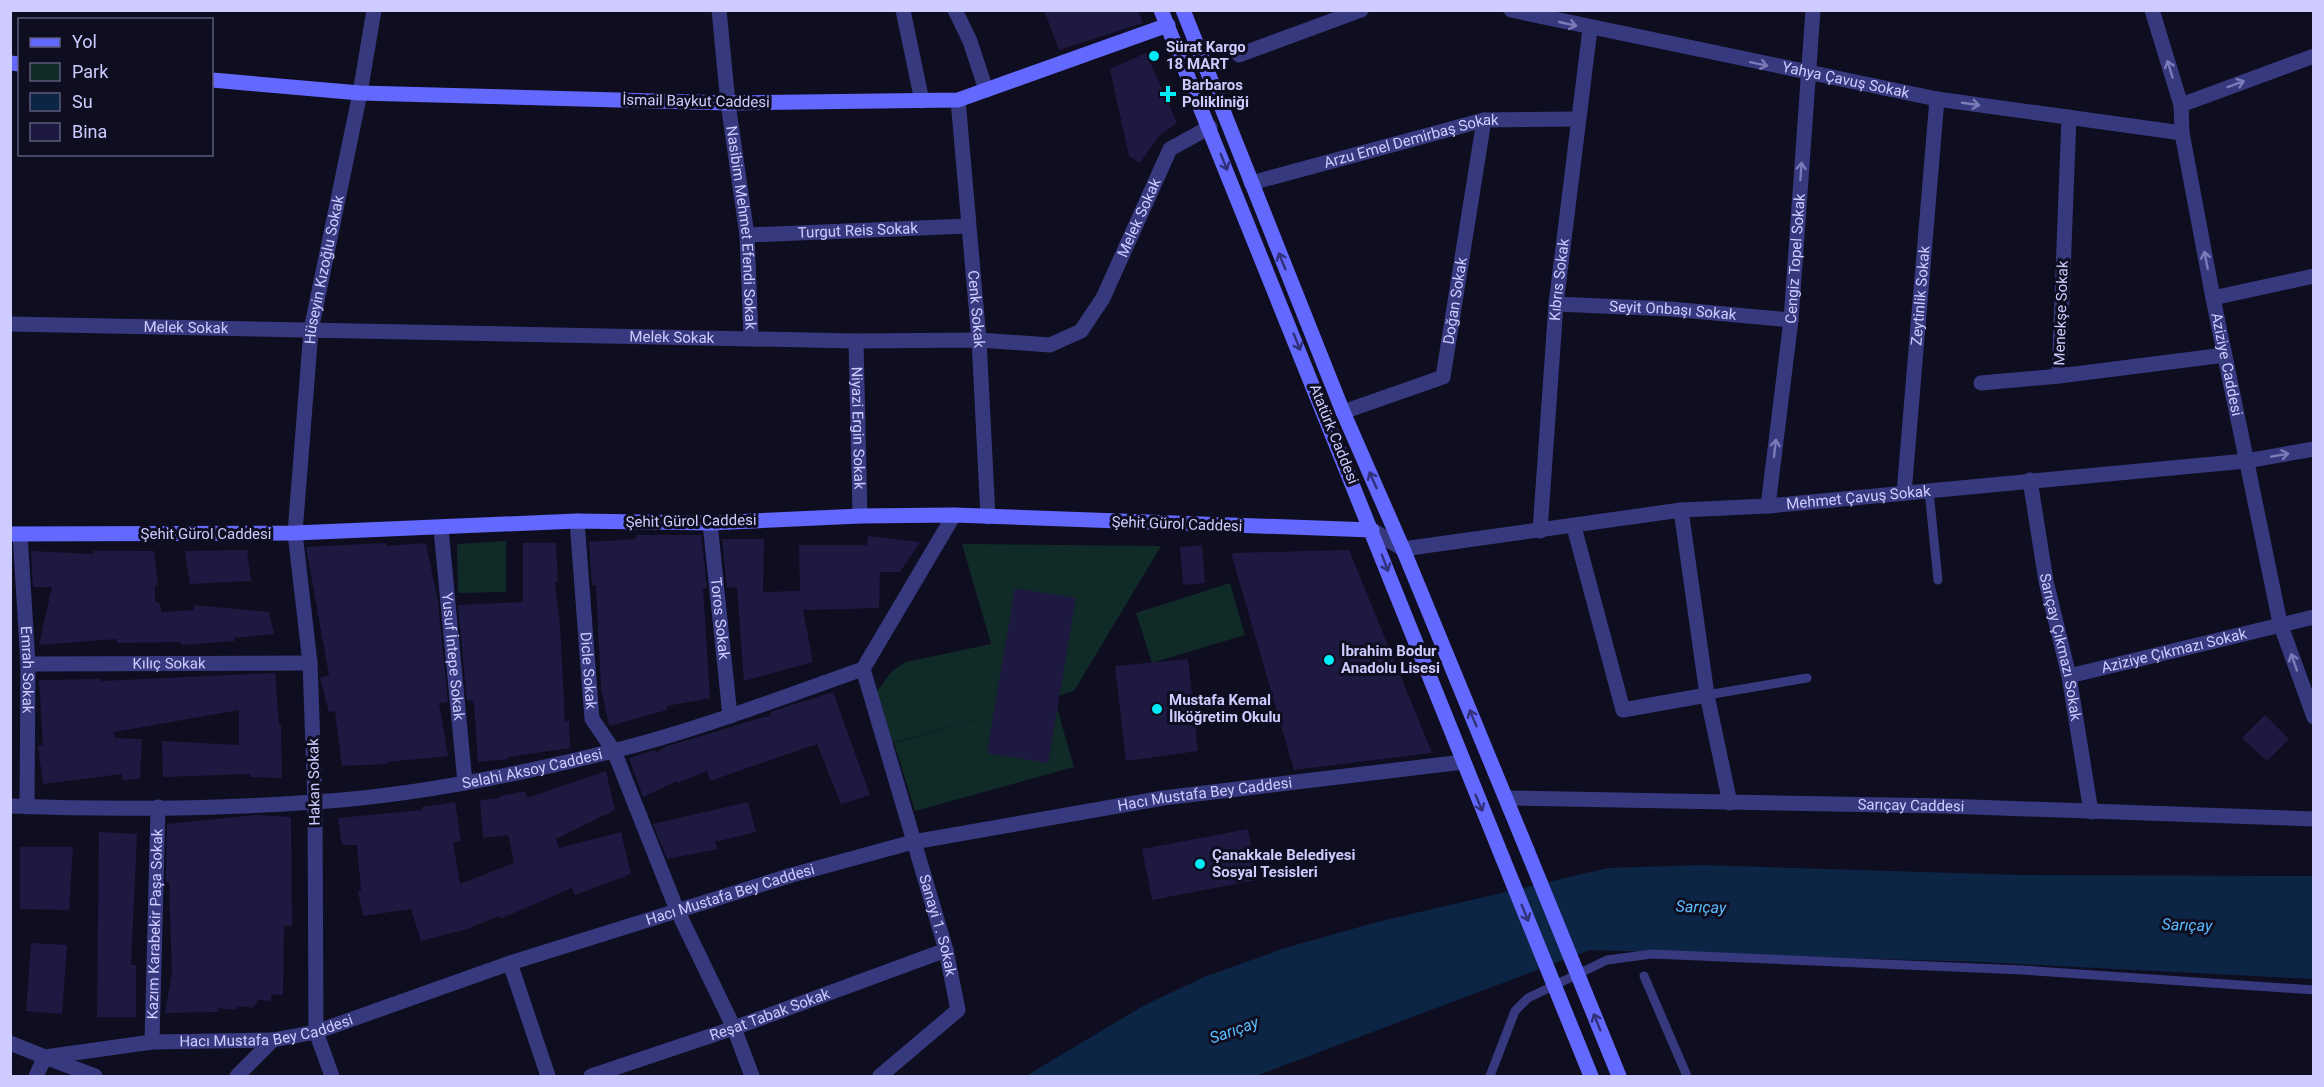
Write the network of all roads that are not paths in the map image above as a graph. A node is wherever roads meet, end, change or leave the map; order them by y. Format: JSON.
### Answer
{"nodes":[{"id":1,"x":374,"y":10,"type":"edge"},
{"id":2,"x":719,"y":10,"type":"edge"},
{"id":3,"x":903,"y":10,"type":"edge"},
{"id":4,"x":955,"y":10,"type":"edge"},
{"id":5,"x":1161,"y":10,"type":"edge"},
{"id":6,"x":1183,"y":10,"type":"edge"},
{"id":7,"x":1361,"y":10,"type":"edge"},
{"id":8,"x":1511,"y":10,"type":"edge"},
{"id":9,"x":1812,"y":10,"type":"edge"},
{"id":10,"x":2152,"y":10,"type":"edge"},
{"id":11,"x":1168,"y":25,"type":"junction"},
{"id":12,"x":1590,"y":29,"type":"junction"},
{"id":13,"x":1239,"y":55,"type":"dead end"},
{"id":14,"x":2313,"y":56,"type":"edge"},
{"id":15,"x":1808,"y":74,"type":"junction"},
{"id":16,"x":213,"y":81,"type":"edge"},
{"id":17,"x":986,"y":90,"type":"junction"},
{"id":18,"x":360,"y":93,"type":"junction"},
{"id":19,"x":1937,"y":99,"type":"junction"},
{"id":20,"x":958,"y":100,"type":"junction"},
{"id":21,"x":922,"y":101,"type":"junction"},
{"id":22,"x":728,"y":103,"type":"junction"},
{"id":23,"x":2181,"y":105,"type":"junction"},
{"id":24,"x":2069,"y":117,"type":"junction"},
{"id":25,"x":1577,"y":119,"type":"junction"},
{"id":26,"x":1484,"y":120,"type":"junction"},
{"id":27,"x":1210,"y":127,"type":"junction"},
{"id":28,"x":2182,"y":133,"type":"junction"},
{"id":29,"x":1251,"y":183,"type":"junction"},
{"id":30,"x":968,"y":226,"type":"junction"},
{"id":31,"x":747,"y":235,"type":"junction"},
{"id":32,"x":2313,"y":276,"type":"edge"},
{"id":33,"x":2213,"y":298,"type":"junction"},
{"id":34,"x":1556,"y":304,"type":"junction"},
{"id":35,"x":1791,"y":320,"type":"junction"},
{"id":36,"x":10,"y":324,"type":"edge"},
{"id":37,"x":311,"y":330,"type":"junction"},
{"id":38,"x":752,"y":337,"type":"junction"},
{"id":39,"x":979,"y":340,"type":"junction"},
{"id":40,"x":856,"y":341,"type":"junction"},
{"id":41,"x":2225,"y":354,"type":"junction"},
{"id":42,"x":2059,"y":376,"type":"junction"},
{"id":43,"x":1981,"y":383,"type":"dead end"},
{"id":44,"x":1343,"y":411,"type":"junction"},
{"id":45,"x":2313,"y":449,"type":"edge"},
{"id":46,"x":2246,"y":461,"type":"junction"},
{"id":47,"x":2030,"y":480,"type":"junction"},
{"id":48,"x":1929,"y":491,"type":"junction"},
{"id":49,"x":1904,"y":493,"type":"junction"},
{"id":50,"x":1768,"y":507,"type":"junction"},
{"id":51,"x":1681,"y":510,"type":"junction"},
{"id":52,"x":954,"y":515,"type":"junction"},
{"id":53,"x":860,"y":516,"type":"junction"},
{"id":54,"x":988,"y":517,"type":"junction"},
{"id":55,"x":577,"y":521,"type":"junction"},
{"id":56,"x":710,"y":523,"type":"junction"},
{"id":57,"x":1574,"y":526,"type":"junction"},
{"id":58,"x":441,"y":529,"type":"junction"},
{"id":59,"x":1372,"y":530,"type":"junction"},
{"id":60,"x":1540,"y":531,"type":"junction"},
{"id":61,"x":295,"y":533,"type":"junction"},
{"id":62,"x":15,"y":534,"type":"edge"},
{"id":63,"x":1403,"y":549,"type":"junction"},
{"id":64,"x":1938,"y":580,"type":"dead end"},
{"id":65,"x":2313,"y":617,"type":"edge"},
{"id":66,"x":2280,"y":623,"type":"junction"},
{"id":67,"x":310,"y":663,"type":"junction"},
{"id":68,"x":28,"y":664,"type":"junction"},
{"id":69,"x":863,"y":669,"type":"junction"},
{"id":70,"x":2069,"y":676,"type":"junction"},
{"id":71,"x":1808,"y":678,"type":"dead end"},
{"id":72,"x":1707,"y":695,"type":"junction"},
{"id":73,"x":730,"y":716,"type":"junction"},
{"id":74,"x":2313,"y":717,"type":"edge"},
{"id":75,"x":614,"y":751,"type":"junction"},
{"id":76,"x":1463,"y":762,"type":"junction"},
{"id":77,"x":465,"y":783,"type":"junction"},
{"id":78,"x":1507,"y":798,"type":"junction"},
{"id":79,"x":315,"y":802,"type":"junction"},
{"id":80,"x":1730,"y":803,"type":"junction"},
{"id":81,"x":10,"y":806,"type":"edge"},
{"id":82,"x":27,"y":807,"type":"junction"},
{"id":83,"x":158,"y":807,"type":"junction"},
{"id":84,"x":2091,"y":812,"type":"junction"},
{"id":85,"x":2313,"y":819,"type":"edge"},
{"id":86,"x":913,"y":842,"type":"junction"},
{"id":87,"x":677,"y":910,"type":"junction"},
{"id":88,"x":946,"y":950,"type":"junction"},
{"id":89,"x":510,"y":963,"type":"junction"},
{"id":90,"x":1644,"y":976,"type":"dead end"},
{"id":91,"x":2313,"y":990,"type":"edge"},
{"id":92,"x":734,"y":1028,"type":"junction"},
{"id":93,"x":316,"y":1032,"type":"junction"},
{"id":94,"x":273,"y":1040,"type":"junction"},
{"id":95,"x":152,"y":1041,"type":"junction"},
{"id":96,"x":10,"y":1043,"type":"edge"},
{"id":97,"x":45,"y":1057,"type":"junction"},
{"id":98,"x":881,"y":1076,"type":"edge"},
{"id":99,"x":36,"y":1077,"type":"edge"},
{"id":100,"x":95,"y":1077,"type":"edge"},
{"id":101,"x":237,"y":1077,"type":"edge"},
{"id":102,"x":332,"y":1077,"type":"edge"},
{"id":103,"x":548,"y":1077,"type":"edge"},
{"id":104,"x":591,"y":1077,"type":"edge"},
{"id":105,"x":752,"y":1077,"type":"edge"},
{"id":106,"x":1490,"y":1077,"type":"edge"},
{"id":107,"x":1591,"y":1077,"type":"edge"},
{"id":108,"x":1619,"y":1077,"type":"edge"},
{"id":109,"x":1687,"y":1077,"type":"edge"}],
"edges":[{"from":1,"to":18,"type":"street","name":"Hüseyin Kızoğlu Sokak"},
{"from":2,"to":22,"type":"street","name":"Nasibim Mehmet Efendi Sokak"},
{"from":3,"to":21,"type":"street"},
{"from":4,"to":17,"type":"street"},
{"from":5,"to":11,"type":"main road","name":"Atatürk Caddesi"},
{"from":6,"to":29,"type":"main road","name":"Atatürk Caddesi"},
{"from":7,"to":13,"type":"street"},
{"from":8,"to":12,"type":"street","name":"Yahya Çavuş Sokak","one_way":true},
{"from":9,"to":15,"type":"street","name":"Cengiz Topel Sokak"},
{"from":23,"to":10,"type":"street","name":"Aziziye Caddesi","one_way":true},
{"from":11,"to":17,"type":"main road","name":"İsmail Baykut Caddesi"},
{"from":11,"to":27,"type":"main road","name":"Atatürk Caddesi"},
{"from":12,"to":15,"type":"street","name":"Yahya Çavuş Sokak","one_way":true},
{"from":12,"to":25,"type":"street","name":"Kıbrıs Sokak"},
{"from":23,"to":14,"type":"street","one_way":true},
{"from":15,"to":19,"type":"street","name":"Yahya Çavuş Sokak"},
{"from":35,"to":15,"type":"street","name":"Cengiz Topel Sokak","one_way":true},
{"from":16,"to":18,"type":"main road","name":"İsmail Baykut Caddesi"},
{"from":17,"to":20,"type":"main road","name":"İsmail Baykut Caddesi"},
{"from":18,"to":22,"type":"main road","name":"İsmail Baykut Caddesi"},
{"from":18,"to":37,"type":"street","name":"Hüseyin Kızoğlu Sokak"},
{"from":19,"to":24,"type":"street","name":"Yahya Çavuş Sokak","one_way":true},
{"from":19,"to":49,"type":"street","name":"Zeytinlik Sokak"},
{"from":20,"to":21,"type":"main road","name":"İsmail Baykut Caddesi"},
{"from":20,"to":30,"type":"street","name":"Cenk Sokak"},
{"from":21,"to":22,"type":"main road","name":"İsmail Baykut Caddesi"},
{"from":22,"to":31,"type":"street","name":"Nasibim Mehmet Efendi Sokak"},
{"from":23,"to":28,"type":"street","name":"Aziziye Caddesi"},
{"from":24,"to":28,"type":"street","name":"Yahya Çavuş Sokak"},
{"from":24,"to":42,"type":"street","name":"Menekşe Sokak"},
{"from":25,"to":26,"type":"street","name":"Arzu Emel Demirbaş Sokak"},
{"from":25,"to":34,"type":"street","name":"Kıbrıs Sokak"},
{"from":26,"to":29,"type":"street","name":"Arzu Emel Demirbaş Sokak"},
{"from":26,"to":44,"type":"street","name":"Doğan Sokak"},
{"from":27,"to":39,"type":"street","name":"Melek Sokak"},
{"from":27,"to":59,"type":"main road","name":"Atatürk Caddesi","one_way":true},
{"from":33,"to":28,"type":"street","name":"Aziziye Caddesi","one_way":true},
{"from":44,"to":29,"type":"main road","name":"Atatürk Caddesi","one_way":true},
{"from":30,"to":31,"type":"street","name":"Turgut Reis Sokak"},
{"from":30,"to":39,"type":"street","name":"Cenk Sokak"},
{"from":31,"to":38,"type":"street","name":"Nasibim Mehmet Efendi Sokak"},
{"from":32,"to":33,"type":"street"},
{"from":33,"to":41,"type":"street","name":"Aziziye Caddesi"},
{"from":34,"to":35,"type":"street","name":"Seyit Onbaşı Sokak"},
{"from":34,"to":60,"type":"street","name":"Kıbrıs Sokak"},
{"from":50,"to":35,"type":"street","name":"Cengiz Topel Sokak","one_way":true},
{"from":36,"to":37,"type":"street","name":"Melek Sokak"},
{"from":37,"to":38,"type":"street","name":"Melek Sokak"},
{"from":37,"to":61,"type":"street","name":"Hüseyin Kızoğlu Sokak"},
{"from":38,"to":40,"type":"street","name":"Melek Sokak"},
{"from":39,"to":40,"type":"street","name":"Melek Sokak"},
{"from":39,"to":54,"type":"street","name":"Cenk Sokak"},
{"from":40,"to":53,"type":"street","name":"Niyazi Ergin Sokak"},
{"from":41,"to":42,"type":"street","name":"Menekşe Sokak"},
{"from":41,"to":46,"type":"street","name":"Aziziye Caddesi"},
{"from":42,"to":43,"type":"street"},
{"from":63,"to":44,"type":"main road","name":"Atatürk Caddesi","one_way":true},
{"from":46,"to":45,"type":"street","name":"Mehmet Çavuş Sokak","one_way":true},
{"from":46,"to":47,"type":"street","name":"Mehmet Çavuş Sokak"},
{"from":46,"to":66,"type":"street","name":"Aziziye Caddesi"},
{"from":47,"to":48,"type":"street","name":"Mehmet Çavuş Sokak"},
{"from":47,"to":70,"type":"street","name":"Sarıçay Çıkmazı Sokak"},
{"from":48,"to":49,"type":"street","name":"Mehmet Çavuş Sokak"},
{"from":48,"to":64,"type":"lane"},
{"from":49,"to":50,"type":"street","name":"Mehmet Çavuş Sokak"},
{"from":50,"to":51,"type":"street","name":"Mehmet Çavuş Sokak"},
{"from":51,"to":57,"type":"street","name":"Mehmet Çavuş Sokak"},
{"from":51,"to":72,"type":"street"},
{"from":52,"to":53,"type":"main road","name":"Şehit Gürol Caddesi"},
{"from":52,"to":54,"type":"main road","name":"Şehit Gürol Caddesi"},
{"from":52,"to":69,"type":"street"},
{"from":53,"to":56,"type":"main road","name":"Şehit Gürol Caddesi"},
{"from":54,"to":59,"type":"main road","name":"Şehit Gürol Caddesi"},
{"from":55,"to":56,"type":"main road","name":"Şehit Gürol Caddesi"},
{"from":55,"to":58,"type":"main road","name":"Şehit Gürol Caddesi"},
{"from":55,"to":75,"type":"street","name":"Dicle Sokak"},
{"from":56,"to":73,"type":"street","name":"Toros Sokak"},
{"from":57,"to":60,"type":"street","name":"Mehmet Çavuş Sokak"},
{"from":57,"to":72,"type":"street"},
{"from":58,"to":61,"type":"main road","name":"Şehit Gürol Caddesi"},
{"from":58,"to":77,"type":"street","name":"Yusuf İntepe Sokak"},
{"from":59,"to":63,"type":"street"},
{"from":59,"to":76,"type":"main road","name":"Atatürk Caddesi","one_way":true},
{"from":60,"to":63,"type":"street","name":"Mehmet Çavuş Sokak"},
{"from":61,"to":62,"type":"main road","name":"Şehit Gürol Caddesi"},
{"from":61,"to":67,"type":"street","name":"Hakan Sokak"},
{"from":62,"to":68,"type":"street","name":"Emrah Sokak"},
{"from":78,"to":63,"type":"main road","name":"Atatürk Caddesi","one_way":true},
{"from":65,"to":66,"type":"street","name":"Aziziye Çıkmazı Sokak"},
{"from":66,"to":70,"type":"street","name":"Aziziye Çıkmazı Sokak"},
{"from":74,"to":66,"type":"street","name":"Aziziye Caddesi","one_way":true},
{"from":67,"to":68,"type":"street","name":"Kılıç Sokak"},
{"from":67,"to":79,"type":"street","name":"Hakan Sokak"},
{"from":68,"to":82,"type":"street","name":"Emrah Sokak"},
{"from":69,"to":73,"type":"street","name":"Selahi Aksoy Caddesi"},
{"from":69,"to":86,"type":"street","name":"Sanayi 1. Sokak"},
{"from":70,"to":84,"type":"street","name":"Sarıçay Çıkmazı Sokak"},
{"from":71,"to":72,"type":"lane"},
{"from":72,"to":80,"type":"street"},
{"from":73,"to":75,"type":"street","name":"Selahi Aksoy Caddesi"},
{"from":75,"to":77,"type":"street","name":"Selahi Aksoy Caddesi"},
{"from":75,"to":87,"type":"street","name":"Dicle Sokak"},
{"from":76,"to":86,"type":"street","name":"Hacı Mustafa Bey Caddesi"},
{"from":76,"to":107,"type":"main road","name":"Atatürk Caddesi","one_way":true,"bridge":true},
{"from":77,"to":79,"type":"street","name":"Selahi Aksoy Caddesi"},
{"from":78,"to":80,"type":"street","name":"Sarıçay Caddesi"},
{"from":108,"to":78,"type":"main road","name":"Atatürk Caddesi","one_way":true,"bridge":true},
{"from":79,"to":83,"type":"street","name":"Selahi Aksoy Caddesi"},
{"from":79,"to":93,"type":"street","name":"Hakan Sokak"},
{"from":80,"to":84,"type":"street","name":"Sarıçay Caddesi"},
{"from":81,"to":82,"type":"street","name":"Selahi Aksoy Caddesi"},
{"from":82,"to":83,"type":"street","name":"Selahi Aksoy Caddesi"},
{"from":83,"to":95,"type":"street","name":"Kazım Karabekir Paşa Sokak"},
{"from":84,"to":85,"type":"street","name":"Sarıçay Caddesi"},
{"from":86,"to":87,"type":"street","name":"Hacı Mustafa Bey Caddesi"},
{"from":86,"to":88,"type":"street","name":"Sanayi 1. Sokak"},
{"from":87,"to":89,"type":"street","name":"Hacı Mustafa Bey Caddesi"},
{"from":87,"to":92,"type":"street","name":"Dicle Sokak"},
{"from":88,"to":92,"type":"street","name":"Reşat Tabak Sokak"},
{"from":88,"to":98,"type":"street","name":"Sanayi 1. Sokak"},
{"from":89,"to":93,"type":"street","name":"Hacı Mustafa Bey Caddesi"},
{"from":89,"to":103,"type":"street"},
{"from":90,"to":109,"type":"lane"},
{"from":91,"to":106,"type":"lane"},
{"from":92,"to":104,"type":"street","name":"Reşat Tabak Sokak"},
{"from":92,"to":105,"type":"street","name":"Dicle Sokak"},
{"from":93,"to":94,"type":"street","name":"Hacı Mustafa Bey Caddesi"},
{"from":93,"to":102,"type":"street","name":"Hakan Sokak"},
{"from":94,"to":95,"type":"street","name":"Hacı Mustafa Bey Caddesi"},
{"from":94,"to":101,"type":"street"},
{"from":95,"to":97,"type":"street","name":"Hacı Mustafa Bey Caddesi"},
{"from":96,"to":97,"type":"street"},
{"from":97,"to":99,"type":"street"},
{"from":97,"to":100,"type":"street"}]}
